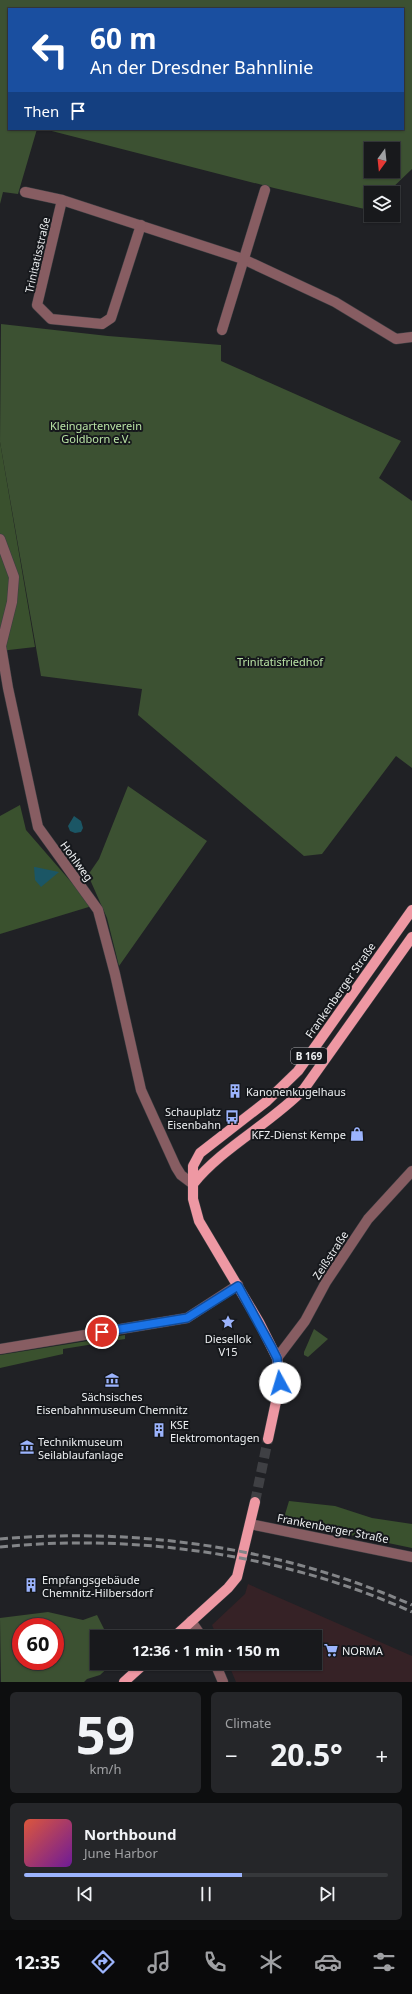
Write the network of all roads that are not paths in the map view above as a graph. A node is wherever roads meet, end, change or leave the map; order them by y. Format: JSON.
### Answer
{"nodes":[{"id":1,"x":265,"y":190,"type":"dead end"},
{"id":2,"x":25,"y":192,"type":"dead end"},
{"id":3,"x":62,"y":200,"type":"junction"},
{"id":4,"x":141,"y":225,"type":"junction"},
{"id":5,"x":243,"y":258,"type":"junction"},
{"id":6,"x":222,"y":330,"type":"dead end"},
{"id":7,"x":412,"y":337,"type":"edge"},
{"id":8,"x":0,"y":539,"type":"edge"},
{"id":9,"x":412,"y":910,"type":"edge"},
{"id":10,"x":412,"y":937,"type":"edge"},
{"id":11,"x":412,"y":1171,"type":"edge"},
{"id":12,"x":193,"y":1184,"type":"junction"},
{"id":13,"x":238,"y":1286,"type":"junction"},
{"id":14,"x":0,"y":1349,"type":"edge"},
{"id":15,"x":277,"y":1358,"type":"junction"},
{"id":16,"x":268,"y":1439,"type":"tunnel mouth"},
{"id":17,"x":254,"y":1502,"type":"tunnel mouth"},
{"id":18,"x":250,"y":1524,"type":"junction"},
{"id":19,"x":412,"y":1557,"type":"edge"},
{"id":20,"x":191,"y":1621,"type":"junction"},
{"id":21,"x":181,"y":1630,"type":"edge"},
{"id":22,"x":197,"y":1630,"type":"edge"},
{"id":23,"x":137,"y":1670,"type":"edge"},
{"id":24,"x":218,"y":1670,"type":"edge"},
{"id":25,"x":124,"y":1682,"type":"edge"},
{"id":26,"x":223,"y":1682,"type":"edge"}],
"edges":[{"from":1,"to":5,"type":"street"},
{"from":2,"to":3,"type":"street"},
{"from":3,"to":4,"type":"street"},
{"from":3,"to":4,"type":"street","name":"Trinitatisstraße"},
{"from":4,"to":5,"type":"street"},
{"from":5,"to":6,"type":"street"},
{"from":5,"to":7,"type":"street"},
{"from":8,"to":12,"type":"street","name":"Hohlweg"},
{"from":9,"to":12,"type":"main road","name":"Frankenberger Straße","number":"B 169"},
{"from":10,"to":12,"type":"main road","number":"B 169"},
{"from":11,"to":15,"type":"street","name":"Zeißstraße"},
{"from":12,"to":13,"type":"main road","name":"Frankenberger Straße","number":"B 169"},
{"from":13,"to":14,"type":"street"},
{"from":13,"to":15,"type":"main road","name":"Frankenberger Straße","number":"B 169"},
{"from":15,"to":16,"type":"main road","name":"Frankenberger Straße","number":"B 169"},
{"from":17,"to":18,"type":"main road"},
{"from":18,"to":19,"type":"street","name":"Frankenberger Straße"},
{"from":18,"to":20,"type":"main road"},
{"from":20,"to":21,"type":"main road"},
{"from":20,"to":22,"type":"street"},
{"from":23,"to":25,"type":"main road"},
{"from":24,"to":26,"type":"street"}]}
